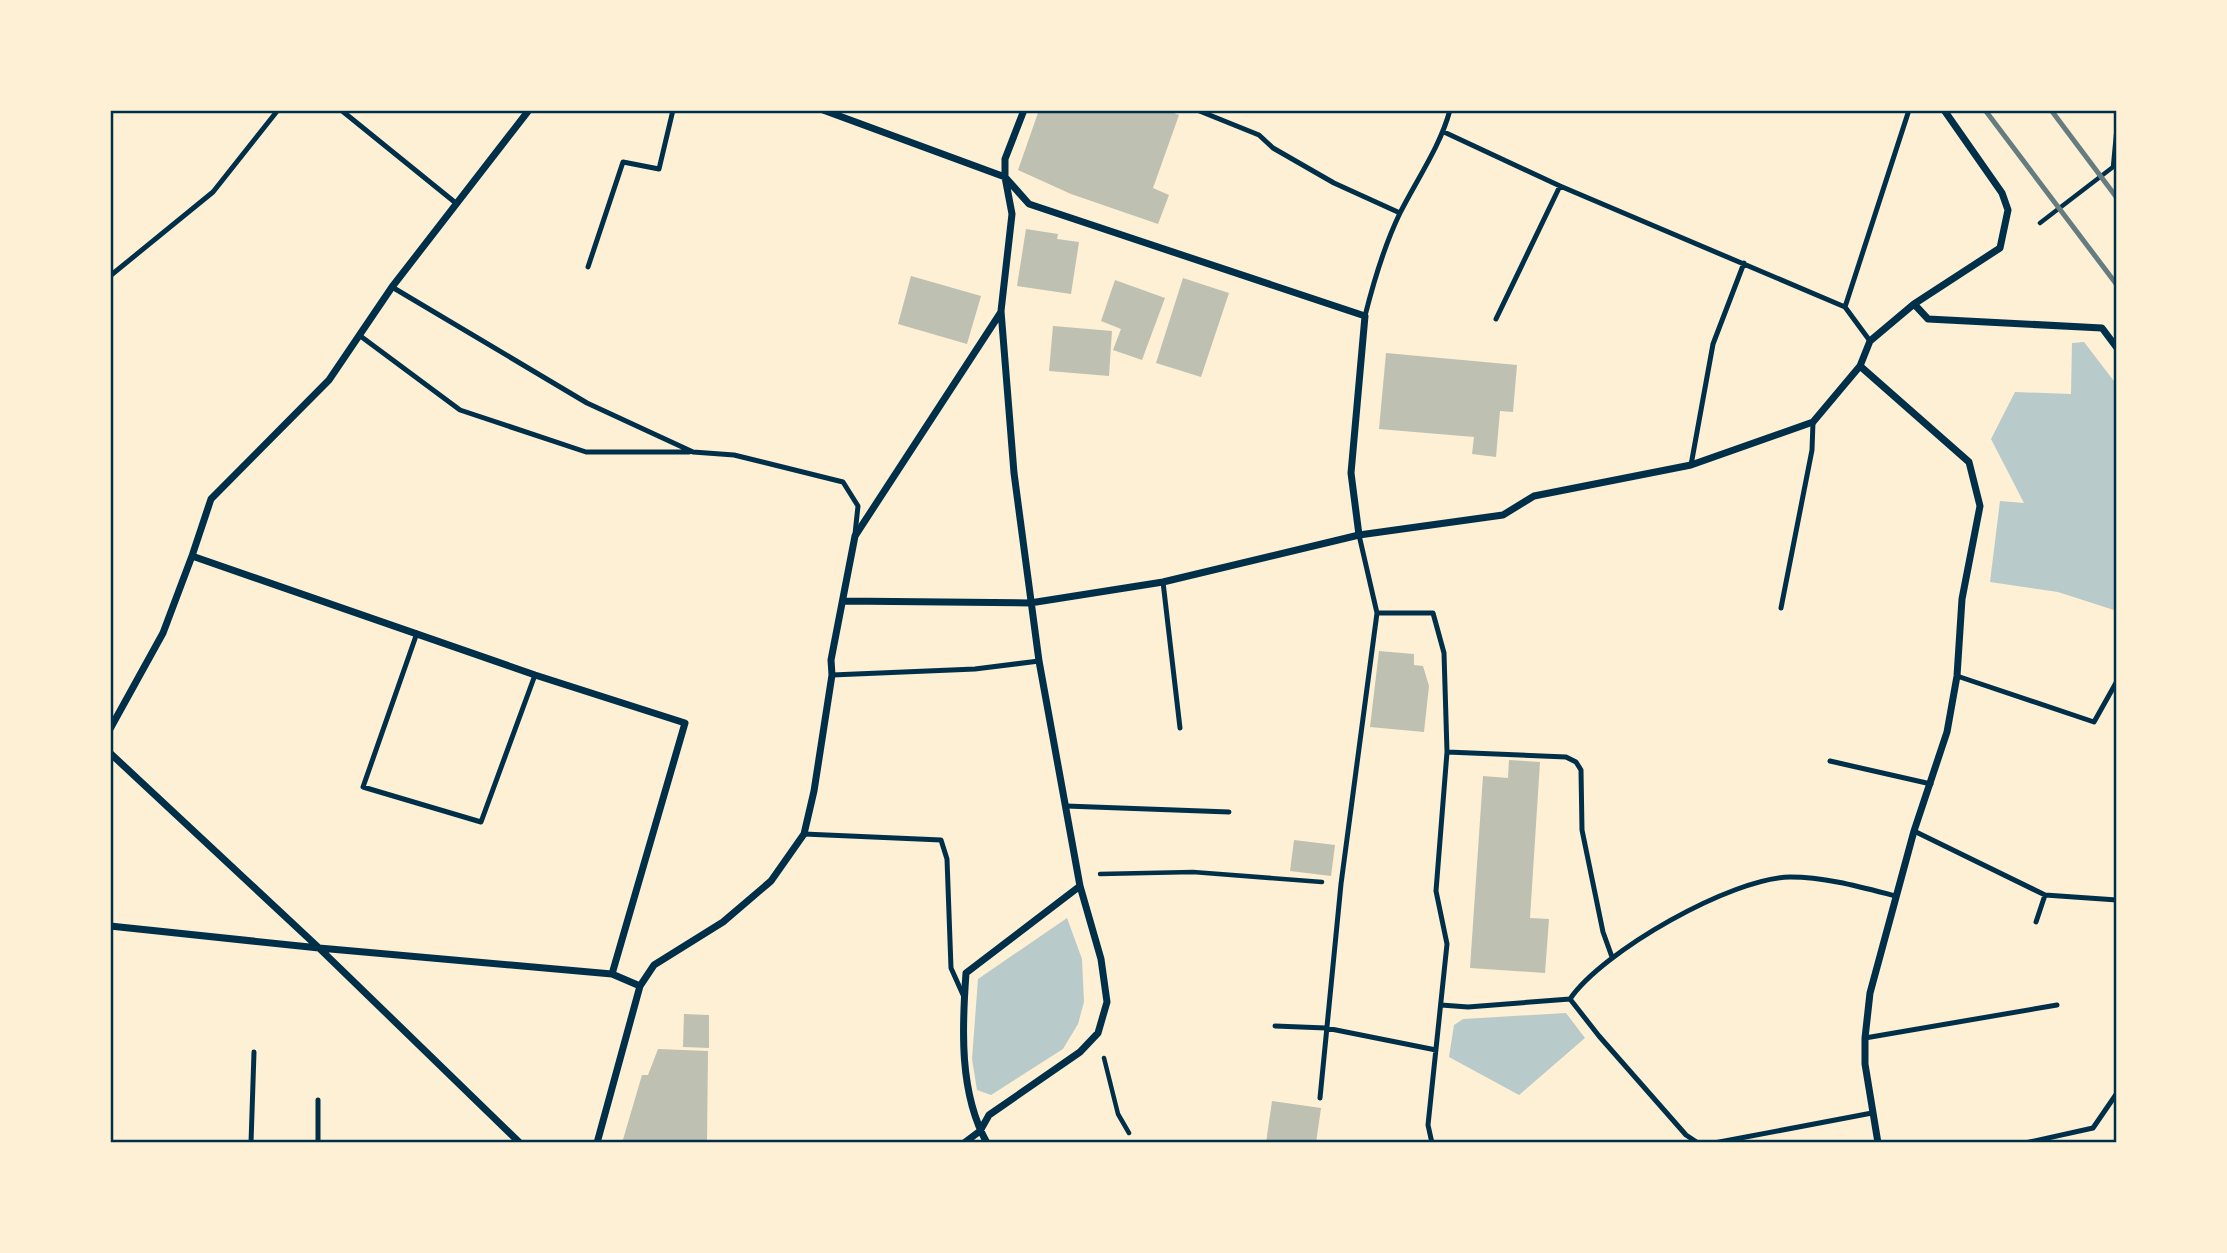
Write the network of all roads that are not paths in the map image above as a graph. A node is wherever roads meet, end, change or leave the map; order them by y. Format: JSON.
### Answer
{"nodes":[{"id":1,"x":278,"y":110,"type":"edge"},
{"id":2,"x":341,"y":110,"type":"edge"},
{"id":3,"x":529,"y":110,"type":"edge"},
{"id":4,"x":673,"y":110,"type":"edge"},
{"id":5,"x":823,"y":110,"type":"edge"},
{"id":6,"x":1024,"y":110,"type":"edge"},
{"id":7,"x":1197,"y":110,"type":"edge"},
{"id":8,"x":1450,"y":110,"type":"edge"},
{"id":9,"x":1909,"y":110,"type":"edge"},
{"id":10,"x":1944,"y":110,"type":"edge"},
{"id":11,"x":1444,"y":132,"type":"junction"},
{"id":12,"x":1005,"y":177,"type":"junction"},
{"id":13,"x":1560,"y":186,"type":"junction"},
{"id":14,"x":457,"y":204,"type":"junction"},
{"id":15,"x":1400,"y":213,"type":"junction"},
{"id":16,"x":1744,"y":263,"type":"junction"},
{"id":17,"x":588,"y":267,"type":"dead end"},
{"id":18,"x":110,"y":275,"type":"edge"},
{"id":19,"x":392,"y":287,"type":"junction"},
{"id":20,"x":1913,"y":304,"type":"junction"},
{"id":21,"x":1845,"y":307,"type":"junction"},
{"id":22,"x":1001,"y":311,"type":"junction"},
{"id":23,"x":1365,"y":316,"type":"junction"},
{"id":24,"x":1496,"y":319,"type":"dead end"},
{"id":25,"x":359,"y":335,"type":"junction"},
{"id":26,"x":1870,"y":341,"type":"junction"},
{"id":27,"x":2117,"y":348,"type":"edge"},
{"id":28,"x":1860,"y":366,"type":"junction"},
{"id":29,"x":1813,"y":422,"type":"junction"},
{"id":30,"x":693,"y":452,"type":"junction"},
{"id":31,"x":1691,"y":465,"type":"junction"},
{"id":32,"x":855,"y":536,"type":"junction"},
{"id":33,"x":1359,"y":536,"type":"junction"},
{"id":34,"x":192,"y":556,"type":"junction"},
{"id":35,"x":1163,"y":582,"type":"junction"},
{"id":36,"x":843,"y":601,"type":"junction"},
{"id":37,"x":1030,"y":603,"type":"junction"},
{"id":38,"x":1781,"y":608,"type":"dead end"},
{"id":39,"x":1377,"y":613,"type":"junction"},
{"id":40,"x":417,"y":633,"type":"junction"},
{"id":41,"x":1039,"y":661,"type":"junction"},
{"id":42,"x":535,"y":675,"type":"junction"},
{"id":43,"x":832,"y":675,"type":"junction"},
{"id":44,"x":1957,"y":676,"type":"junction"},
{"id":45,"x":2117,"y":681,"type":"edge"},
{"id":46,"x":1180,"y":728,"type":"dead end"},
{"id":47,"x":110,"y":729,"type":"edge"},
{"id":48,"x":1447,"y":752,"type":"junction"},
{"id":49,"x":110,"y":753,"type":"edge"},
{"id":50,"x":1830,"y":761,"type":"dead end"},
{"id":51,"x":1931,"y":784,"type":"junction"},
{"id":52,"x":1066,"y":806,"type":"junction"},
{"id":53,"x":1229,"y":812,"type":"dead end"},
{"id":54,"x":1914,"y":831,"type":"junction"},
{"id":55,"x":804,"y":834,"type":"junction"},
{"id":56,"x":1080,"y":886,"type":"junction"},
{"id":57,"x":2045,"y":895,"type":"junction"},
{"id":58,"x":1896,"y":896,"type":"junction"},
{"id":59,"x":2117,"y":900,"type":"edge"},
{"id":60,"x":2036,"y":922,"type":"dead end"},
{"id":61,"x":110,"y":926,"type":"edge"},
{"id":62,"x":319,"y":948,"type":"junction"},
{"id":63,"x":1612,"y":957,"type":"junction"},
{"id":64,"x":612,"y":974,"type":"junction"},
{"id":65,"x":640,"y":986,"type":"junction"},
{"id":66,"x":965,"y":997,"type":"junction"},
{"id":67,"x":1570,"y":999,"type":"junction"},
{"id":68,"x":1441,"y":1005,"type":"junction"},
{"id":69,"x":2057,"y":1005,"type":"dead end"},
{"id":70,"x":1275,"y":1026,"type":"dead end"},
{"id":71,"x":1326,"y":1028,"type":"junction"},
{"id":72,"x":1865,"y":1038,"type":"junction"},
{"id":73,"x":1436,"y":1050,"type":"junction"},
{"id":74,"x":254,"y":1052,"type":"dead end"},
{"id":75,"x":2117,"y":1093,"type":"edge"},
{"id":76,"x":1320,"y":1098,"type":"dead end"},
{"id":77,"x":318,"y":1100,"type":"dead end"},
{"id":78,"x":1872,"y":1113,"type":"junction"},
{"id":79,"x":980,"y":1131,"type":"junction"},
{"id":80,"x":251,"y":1143,"type":"edge"},
{"id":81,"x":318,"y":1143,"type":"edge"},
{"id":82,"x":520,"y":1143,"type":"edge"},
{"id":83,"x":597,"y":1143,"type":"edge"},
{"id":84,"x":964,"y":1143,"type":"edge"},
{"id":85,"x":987,"y":1143,"type":"edge"},
{"id":86,"x":1432,"y":1143,"type":"edge"},
{"id":87,"x":1698,"y":1143,"type":"edge"},
{"id":88,"x":1714,"y":1143,"type":"edge"},
{"id":89,"x":1878,"y":1143,"type":"edge"},
{"id":90,"x":2025,"y":1143,"type":"edge"}],
"edges":[{"from":1,"to":18,"type":"lane"},
{"from":2,"to":14,"type":"lane"},
{"from":3,"to":14,"type":"street"},
{"from":4,"to":17,"type":"lane"},
{"from":5,"to":12,"type":"street"},
{"from":6,"to":12,"type":"street"},
{"from":7,"to":15,"type":"lane"},
{"from":8,"to":11,"type":"lane"},
{"from":9,"to":21,"type":"lane"},
{"from":10,"to":20,"type":"street"},
{"from":11,"to":13,"type":"lane"},
{"from":11,"to":15,"type":"lane"},
{"from":12,"to":22,"type":"street"},
{"from":12,"to":23,"type":"street"},
{"from":13,"to":16,"type":"lane"},
{"from":13,"to":24,"type":"lane"},
{"from":14,"to":19,"type":"street"},
{"from":15,"to":23,"type":"lane"},
{"from":16,"to":21,"type":"lane"},
{"from":16,"to":31,"type":"lane"},
{"from":19,"to":25,"type":"street"},
{"from":19,"to":30,"type":"lane"},
{"from":20,"to":26,"type":"street"},
{"from":20,"to":27,"type":"street"},
{"from":21,"to":26,"type":"lane"},
{"from":22,"to":32,"type":"street"},
{"from":22,"to":37,"type":"street"},
{"from":23,"to":33,"type":"street"},
{"from":25,"to":30,"type":"lane"},
{"from":25,"to":34,"type":"street"},
{"from":26,"to":28,"type":"street"},
{"from":28,"to":29,"type":"street"},
{"from":28,"to":44,"type":"street"},
{"from":29,"to":31,"type":"street"},
{"from":29,"to":38,"type":"lane"},
{"from":30,"to":32,"type":"lane"},
{"from":31,"to":33,"type":"street"},
{"from":32,"to":36,"type":"street"},
{"from":33,"to":35,"type":"street"},
{"from":33,"to":39,"type":"lane"},
{"from":34,"to":40,"type":"street"},
{"from":34,"to":47,"type":"street"},
{"from":35,"to":37,"type":"street"},
{"from":35,"to":46,"type":"lane"},
{"from":36,"to":37,"type":"street"},
{"from":36,"to":43,"type":"street"},
{"from":37,"to":41,"type":"street"},
{"from":39,"to":48,"type":"lane"},
{"from":39,"to":71,"type":"lane"},
{"from":40,"to":42,"type":"street"},
{"from":40,"to":42,"type":"lane"},
{"from":41,"to":43,"type":"lane"},
{"from":41,"to":52,"type":"street"},
{"from":42,"to":64,"type":"street"},
{"from":43,"to":55,"type":"street"},
{"from":44,"to":45,"type":"lane"},
{"from":44,"to":51,"type":"street"},
{"from":48,"to":63,"type":"lane"},
{"from":48,"to":68,"type":"lane"},
{"from":49,"to":62,"type":"street"},
{"from":50,"to":51,"type":"lane"},
{"from":51,"to":54,"type":"street"},
{"from":52,"to":53,"type":"lane"},
{"from":52,"to":56,"type":"street"},
{"from":54,"to":57,"type":"lane"},
{"from":54,"to":58,"type":"street"},
{"from":55,"to":65,"type":"street"},
{"from":55,"to":66,"type":"lane"},
{"from":56,"to":66,"type":"street"},
{"from":56,"to":79,"type":"street"},
{"from":57,"to":59,"type":"lane"},
{"from":57,"to":60,"type":"lane"},
{"from":58,"to":63,"type":"lane"},
{"from":58,"to":72,"type":"street"},
{"from":61,"to":62,"type":"street"},
{"from":62,"to":64,"type":"street"},
{"from":62,"to":82,"type":"street"},
{"from":63,"to":67,"type":"lane"},
{"from":64,"to":65,"type":"street"},
{"from":65,"to":83,"type":"street"},
{"from":66,"to":79,"type":"street"},
{"from":67,"to":68,"type":"lane"},
{"from":67,"to":87,"type":"lane"},
{"from":68,"to":73,"type":"lane"},
{"from":69,"to":72,"type":"lane"},
{"from":70,"to":71,"type":"lane"},
{"from":71,"to":73,"type":"lane"},
{"from":71,"to":76,"type":"lane"},
{"from":72,"to":78,"type":"street"},
{"from":73,"to":86,"type":"lane"},
{"from":74,"to":80,"type":"lane"},
{"from":75,"to":90,"type":"lane"},
{"from":77,"to":81,"type":"lane"},
{"from":78,"to":88,"type":"lane"},
{"from":78,"to":89,"type":"street"},
{"from":79,"to":84,"type":"street"},
{"from":79,"to":85,"type":"street"}]}
